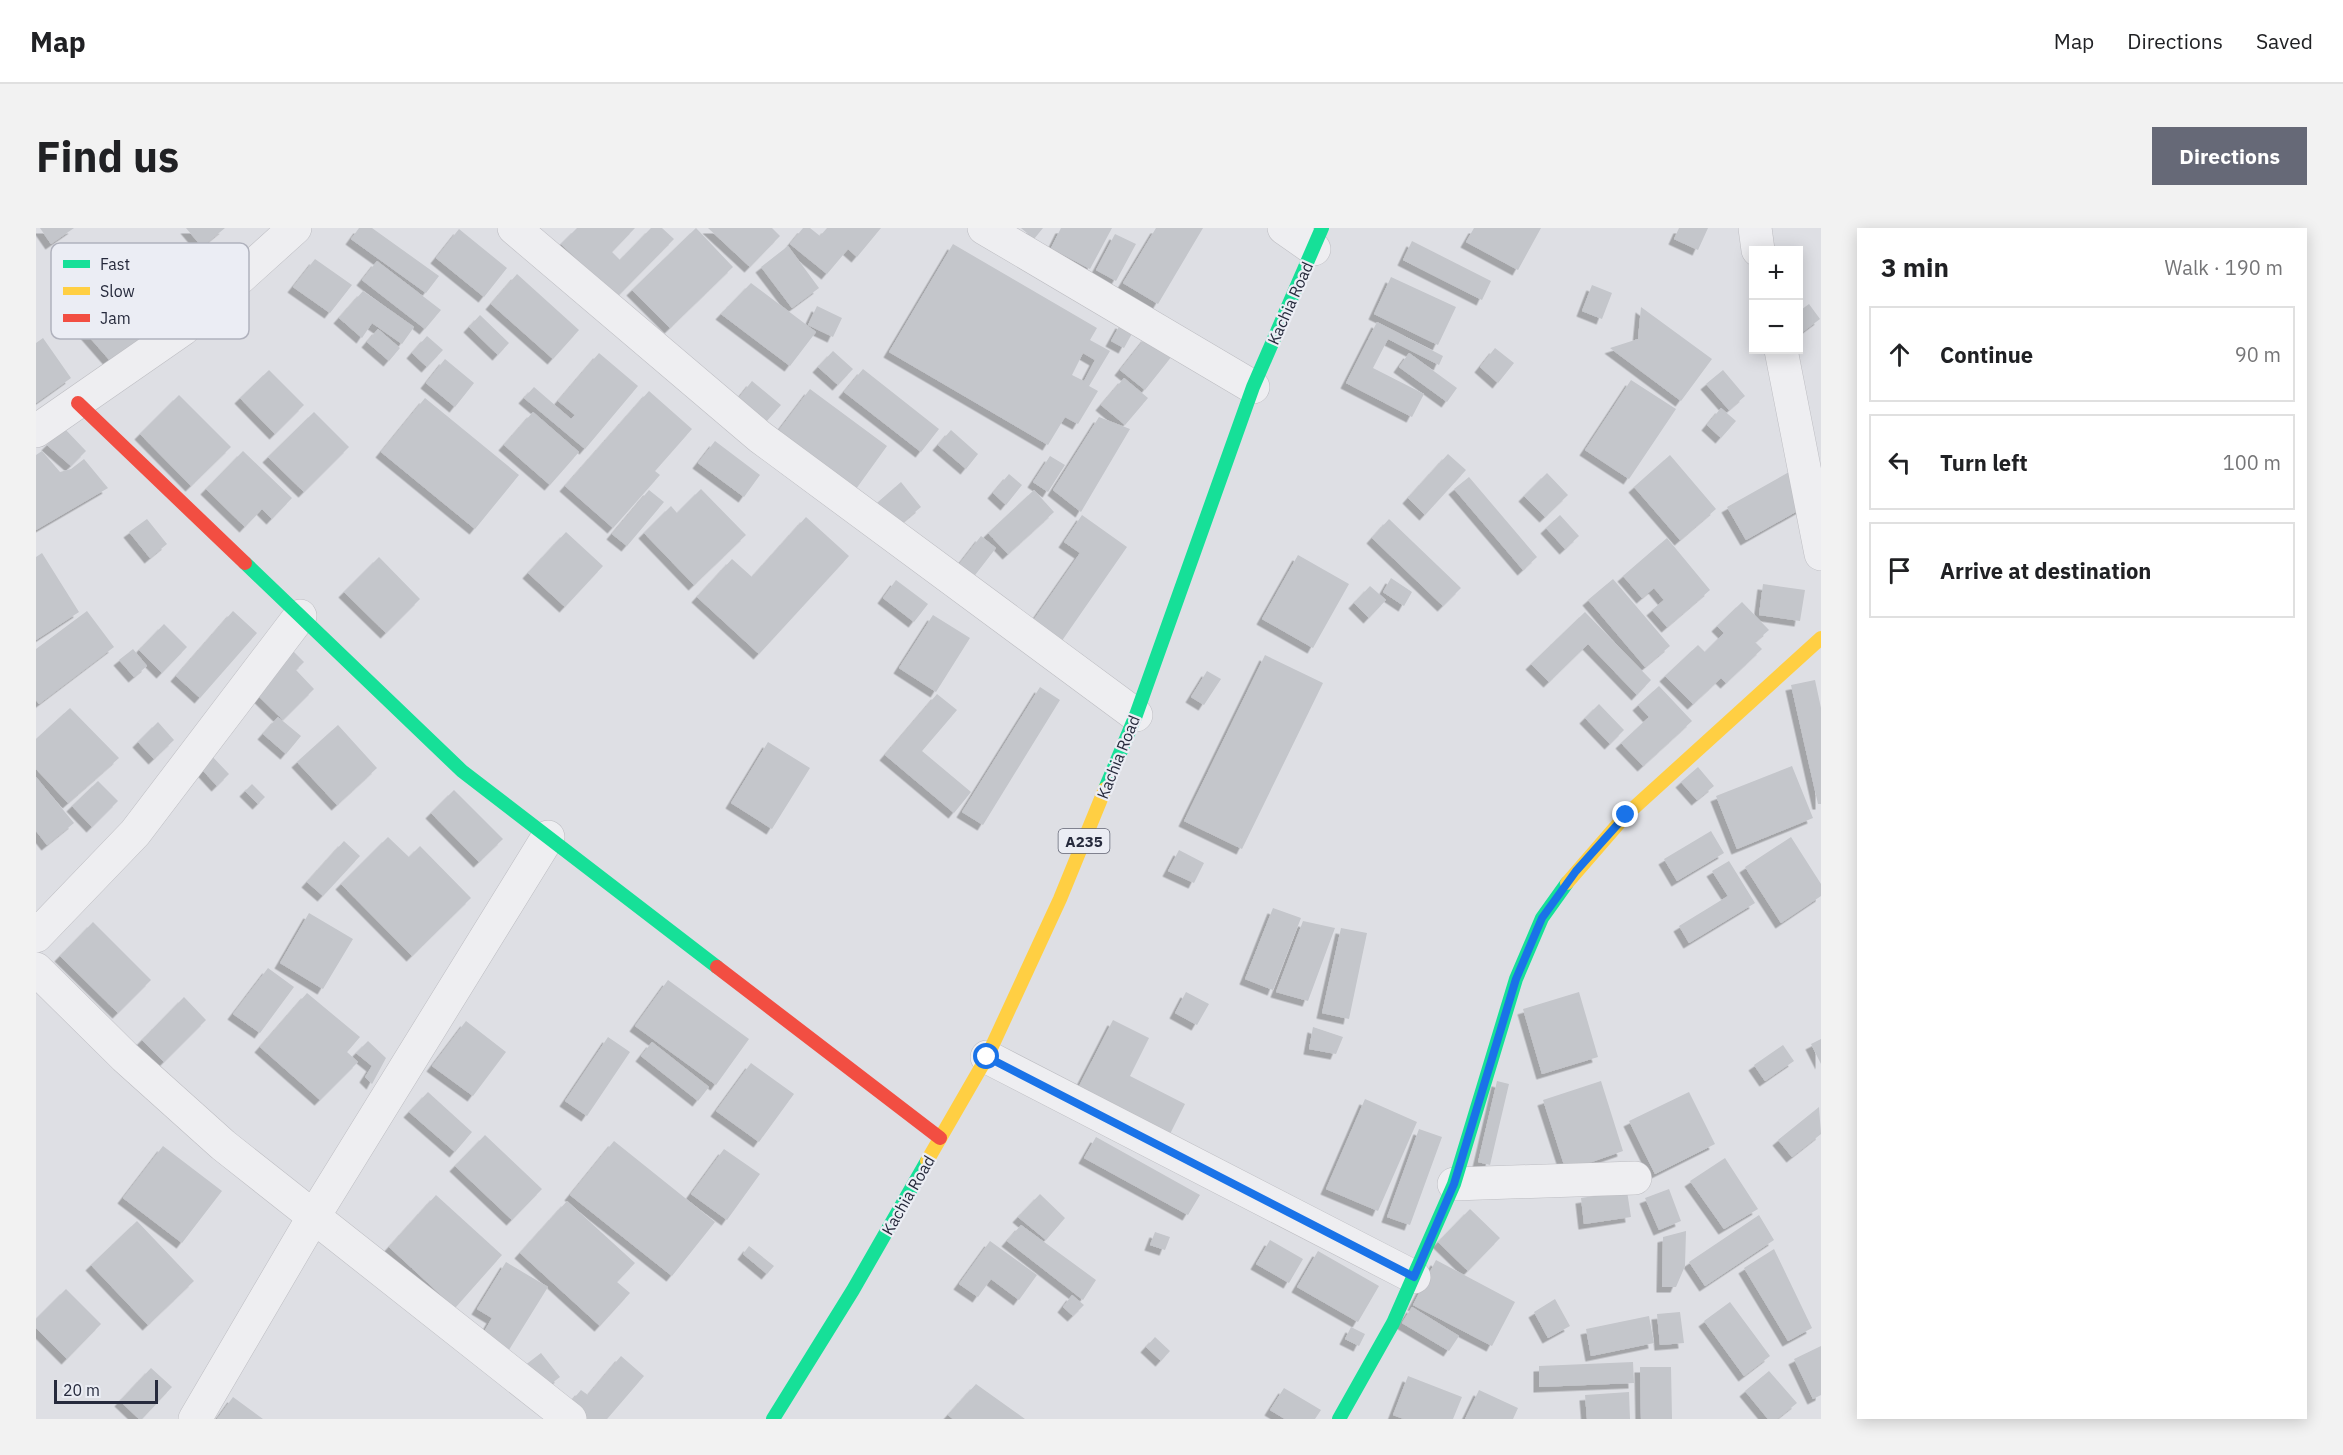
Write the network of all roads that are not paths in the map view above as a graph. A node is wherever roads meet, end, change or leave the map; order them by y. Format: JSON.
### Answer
{"nodes":[{"id":1,"x":295,"y":228,"type":"edge"},
{"id":2,"x":514,"y":228,"type":"edge"},
{"id":3,"x":984,"y":228,"type":"edge"},
{"id":4,"x":1284,"y":228,"type":"edge"},
{"id":5,"x":1755,"y":228,"type":"edge"},
{"id":6,"x":1318,"y":238,"type":"edge"},
{"id":7,"x":1757,"y":246,"type":"edge"},
{"id":8,"x":249,"y":269,"type":"edge"},
{"id":9,"x":169,"y":339,"type":"edge"},
{"id":10,"x":1782,"y":354,"type":"edge"},
{"id":11,"x":1253,"y":387,"type":"junction"},
{"id":12,"x":78,"y":403,"type":"junction"},
{"id":13,"x":36,"y":431,"type":"edge"},
{"id":14,"x":1821,"y":554,"type":"edge"},
{"id":15,"x":300,"y":616,"type":"junction"},
{"id":16,"x":1821,"y":638,"type":"edge"},
{"id":17,"x":1136,"y":715,"type":"junction"},
{"id":18,"x":548,"y":837,"type":"junction"},
{"id":19,"x":36,"y":936,"type":"edge"},
{"id":20,"x":36,"y":969,"type":"edge"},
{"id":21,"x":987,"y":1057,"type":"junction"},
{"id":22,"x":940,"y":1138,"type":"junction"},
{"id":23,"x":1635,"y":1178,"type":"dead end"},
{"id":24,"x":1454,"y":1184,"type":"junction"},
{"id":25,"x":314,"y":1216,"type":"junction"},
{"id":26,"x":1414,"y":1277,"type":"junction"},
{"id":27,"x":195,"y":1419,"type":"edge"},
{"id":28,"x":570,"y":1419,"type":"edge"},
{"id":29,"x":773,"y":1419,"type":"edge"},
{"id":30,"x":1339,"y":1419,"type":"edge"}],
"edges":[{"from":1,"to":8,"type":"street"},
{"from":2,"to":17,"type":"street"},
{"from":3,"to":11,"type":"street"},
{"from":4,"to":6,"type":"street"},
{"from":5,"to":7,"type":"street"},
{"from":6,"to":11,"type":"main road","name":"Kachia Road","number":"A235"},
{"from":9,"to":12,"type":"street"},
{"from":10,"to":14,"type":"street"},
{"from":11,"to":17,"type":"main road","name":"Kachia Road","number":"A235"},
{"from":12,"to":13,"type":"street"},
{"from":12,"to":15,"type":"main road"},
{"from":15,"to":18,"type":"main road"},
{"from":15,"to":19,"type":"street"},
{"from":16,"to":24,"type":"main road"},
{"from":17,"to":21,"type":"main road","name":"Kachia Road","number":"A235"},
{"from":18,"to":22,"type":"main road"},
{"from":18,"to":25,"type":"street"},
{"from":20,"to":25,"type":"street"},
{"from":21,"to":22,"type":"main road","name":"Kachia Road","number":"A235"},
{"from":21,"to":26,"type":"street"},
{"from":22,"to":29,"type":"main road","name":"Kachia Road","number":"A235"},
{"from":23,"to":24,"type":"street"},
{"from":24,"to":26,"type":"main road"},
{"from":25,"to":27,"type":"street"},
{"from":25,"to":28,"type":"street"},
{"from":26,"to":30,"type":"main road"}]}
